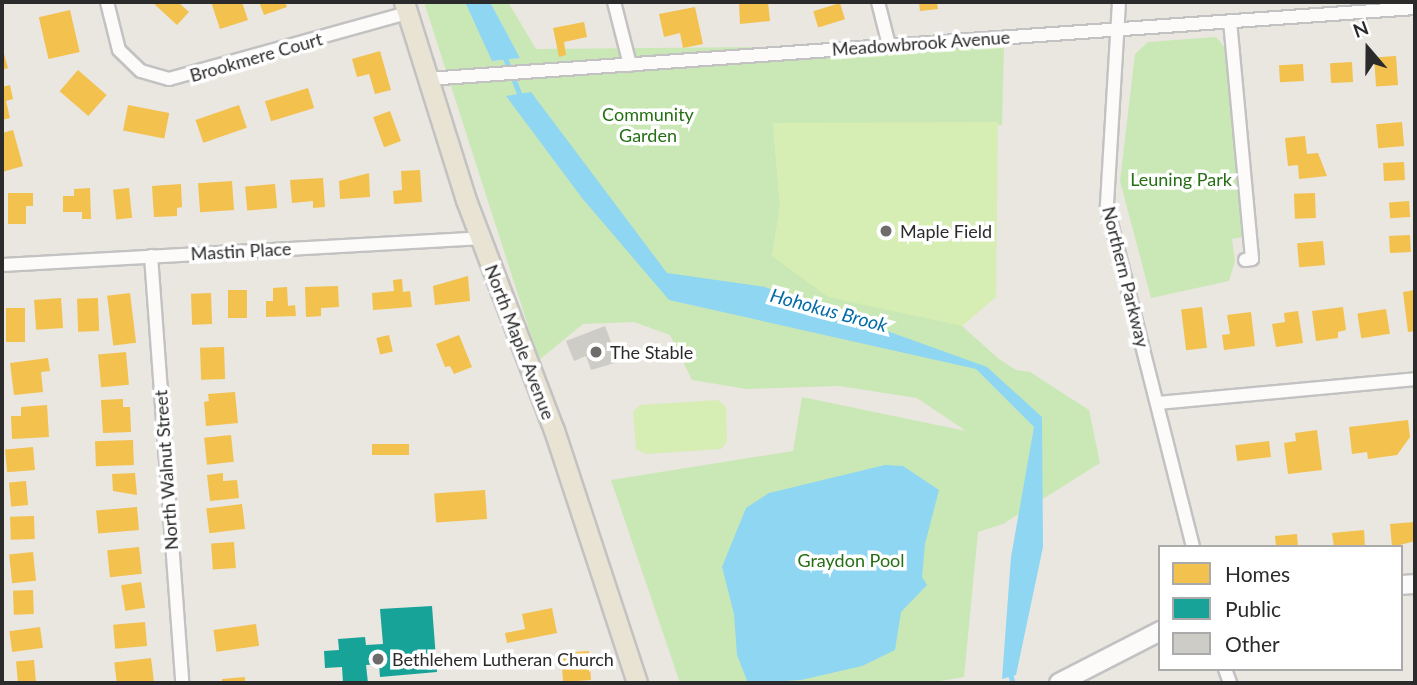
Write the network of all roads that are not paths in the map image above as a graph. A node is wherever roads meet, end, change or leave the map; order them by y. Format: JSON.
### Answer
{"nodes":[{"id":1,"x":107,"y":2,"type":"edge"},
{"id":2,"x":614,"y":2,"type":"edge"},
{"id":3,"x":878,"y":2,"type":"edge"},
{"id":4,"x":1119,"y":2,"type":"edge"},
{"id":5,"x":405,"y":7,"type":"edge"},
{"id":6,"x":1415,"y":8,"type":"edge"},
{"id":7,"x":1230,"y":21,"type":"junction"},
{"id":8,"x":1116,"y":29,"type":"junction"},
{"id":9,"x":889,"y":45,"type":"junction"},
{"id":10,"x":630,"y":65,"type":"junction"},
{"id":11,"x":427,"y":79,"type":"junction"},
{"id":12,"x":481,"y":238,"type":"junction"},
{"id":13,"x":151,"y":256,"type":"junction"},
{"id":14,"x":1245,"y":260,"type":"dead end"},
{"id":15,"x":2,"y":265,"type":"edge"},
{"id":16,"x":1415,"y":379,"type":"edge"},
{"id":17,"x":1158,"y":403,"type":"junction"},
{"id":18,"x":1193,"y":545,"type":"edge"},
{"id":19,"x":1158,"y":632,"type":"edge"},
{"id":20,"x":182,"y":683,"type":"edge"},
{"id":21,"x":637,"y":683,"type":"edge"},
{"id":22,"x":1059,"y":683,"type":"edge"}],
"edges":[{"from":1,"to":5,"type":"street","name":"Brookmere Court"},
{"from":2,"to":10,"type":"street"},
{"from":3,"to":9,"type":"street"},
{"from":4,"to":8,"type":"street","name":"Northern Parkway"},
{"from":5,"to":11,"type":"main road","name":"North Maple Avenue"},
{"from":6,"to":7,"type":"street","name":"Meadowbrook Avenue"},
{"from":7,"to":8,"type":"street","name":"Meadowbrook Avenue"},
{"from":7,"to":14,"type":"street"},
{"from":8,"to":9,"type":"street","name":"Meadowbrook Avenue"},
{"from":8,"to":17,"type":"street","name":"Northern Parkway"},
{"from":9,"to":10,"type":"street","name":"Meadowbrook Avenue"},
{"from":10,"to":11,"type":"street","name":"Meadowbrook Avenue"},
{"from":11,"to":12,"type":"main road","name":"North Maple Avenue"},
{"from":12,"to":13,"type":"street","name":"Mastin Place"},
{"from":12,"to":21,"type":"main road","name":"North Maple Avenue"},
{"from":13,"to":15,"type":"street","name":"Mastin Place"},
{"from":13,"to":20,"type":"street","name":"North Walnut Street"},
{"from":16,"to":17,"type":"street"},
{"from":17,"to":18,"type":"street","name":"Northern Parkway"},
{"from":19,"to":22,"type":"main road"}]}
